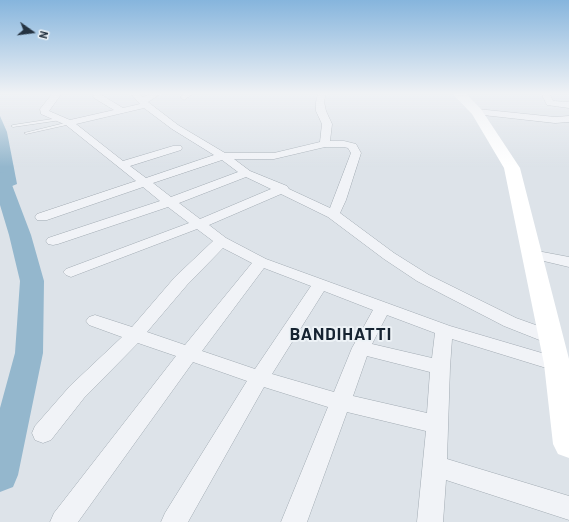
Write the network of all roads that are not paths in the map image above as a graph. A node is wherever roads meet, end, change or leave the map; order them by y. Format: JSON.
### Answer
{"nodes":[{"id":1,"x":56,"y":117,"type":"edge"},
{"id":2,"x":85,"y":117,"type":"edge"},
{"id":3,"x":163,"y":117,"type":"edge"},
{"id":4,"x":324,"y":117,"type":"edge"},
{"id":5,"x":480,"y":117,"type":"edge"},
{"id":6,"x":529,"y":117,"type":"edge"},
{"id":7,"x":569,"y":119,"type":"edge"},
{"id":8,"x":64,"y":121,"type":"junction"},
{"id":9,"x":14,"y":126,"type":"dead end"},
{"id":10,"x":26,"y":132,"type":"dead end"},
{"id":11,"x":325,"y":144,"type":"junction"},
{"id":12,"x":177,"y":148,"type":"dead end"},
{"id":13,"x":223,"y":156,"type":"junction"},
{"id":14,"x":121,"y":165,"type":"junction"},
{"id":15,"x":246,"y":173,"type":"junction"},
{"id":16,"x":144,"y":182,"type":"junction"},
{"id":17,"x":283,"y":189,"type":"junction"},
{"id":18,"x":169,"y":202,"type":"junction"},
{"id":19,"x":333,"y":214,"type":"junction"},
{"id":20,"x":42,"y":217,"type":"dead end"},
{"id":21,"x":199,"y":224,"type":"junction"},
{"id":22,"x":53,"y":241,"type":"dead end"},
{"id":23,"x":221,"y":241,"type":"junction"},
{"id":24,"x":532,"y":254,"type":"junction"},
{"id":25,"x":261,"y":262,"type":"junction"},
{"id":26,"x":569,"y":262,"type":"edge"},
{"id":27,"x":71,"y":272,"type":"dead end"},
{"id":28,"x":320,"y":285,"type":"junction"},
{"id":29,"x":382,"y":308,"type":"junction"},
{"id":30,"x":95,"y":321,"type":"dead end"},
{"id":31,"x":444,"y":330,"type":"junction"},
{"id":32,"x":134,"y":335,"type":"junction"},
{"id":33,"x":552,"y":338,"type":"junction"},
{"id":34,"x":361,"y":348,"type":"junction"},
{"id":35,"x":188,"y":355,"type":"junction"},
{"id":36,"x":563,"y":366,"type":"edge"},
{"id":37,"x":440,"y":367,"type":"junction"},
{"id":38,"x":259,"y":378,"type":"junction"},
{"id":39,"x":339,"y":402,"type":"junction"},
{"id":40,"x":437,"y":424,"type":"junction"},
{"id":41,"x":43,"y":433,"type":"dead end"},
{"id":42,"x":569,"y":444,"type":"edge"},
{"id":43,"x":435,"y":466,"type":"junction"},
{"id":44,"x":569,"y":508,"type":"edge"},
{"id":45,"x":63,"y":522,"type":"edge"},
{"id":46,"x":174,"y":522,"type":"edge"},
{"id":47,"x":294,"y":522,"type":"edge"},
{"id":48,"x":430,"y":522,"type":"edge"}],
"edges":[{"from":1,"to":8,"type":"street"},
{"from":2,"to":8,"type":"street"},
{"from":3,"to":13,"type":"street"},
{"from":4,"to":11,"type":"street"},
{"from":5,"to":24,"type":"street"},
{"from":6,"to":7,"type":"street"},
{"from":8,"to":9,"type":"lane"},
{"from":8,"to":10,"type":"lane"},
{"from":8,"to":14,"type":"street"},
{"from":11,"to":13,"type":"street"},
{"from":11,"to":19,"type":"street"},
{"from":12,"to":14,"type":"street"},
{"from":13,"to":15,"type":"street"},
{"from":13,"to":16,"type":"street"},
{"from":14,"to":16,"type":"street"},
{"from":15,"to":17,"type":"street"},
{"from":15,"to":18,"type":"street"},
{"from":16,"to":18,"type":"street"},
{"from":16,"to":20,"type":"street"},
{"from":17,"to":19,"type":"street"},
{"from":17,"to":21,"type":"street"},
{"from":18,"to":21,"type":"street"},
{"from":18,"to":22,"type":"street"},
{"from":19,"to":33,"type":"street"},
{"from":21,"to":23,"type":"street"},
{"from":21,"to":27,"type":"street"},
{"from":23,"to":25,"type":"street"},
{"from":23,"to":32,"type":"street"},
{"from":24,"to":26,"type":"street"},
{"from":24,"to":33,"type":"street"},
{"from":25,"to":28,"type":"street"},
{"from":25,"to":35,"type":"street"},
{"from":28,"to":29,"type":"street"},
{"from":28,"to":38,"type":"street"},
{"from":29,"to":31,"type":"street"},
{"from":29,"to":34,"type":"street"},
{"from":30,"to":32,"type":"street"},
{"from":31,"to":36,"type":"street"},
{"from":31,"to":37,"type":"street"},
{"from":32,"to":35,"type":"street"},
{"from":32,"to":41,"type":"street"},
{"from":33,"to":36,"type":"street"},
{"from":34,"to":37,"type":"street"},
{"from":34,"to":39,"type":"street"},
{"from":35,"to":38,"type":"street"},
{"from":35,"to":45,"type":"street"},
{"from":36,"to":42,"type":"street"},
{"from":37,"to":40,"type":"street"},
{"from":38,"to":39,"type":"street"},
{"from":38,"to":46,"type":"street"},
{"from":39,"to":40,"type":"street"},
{"from":39,"to":47,"type":"street"},
{"from":40,"to":43,"type":"street"},
{"from":43,"to":44,"type":"street"},
{"from":43,"to":48,"type":"street"}]}
